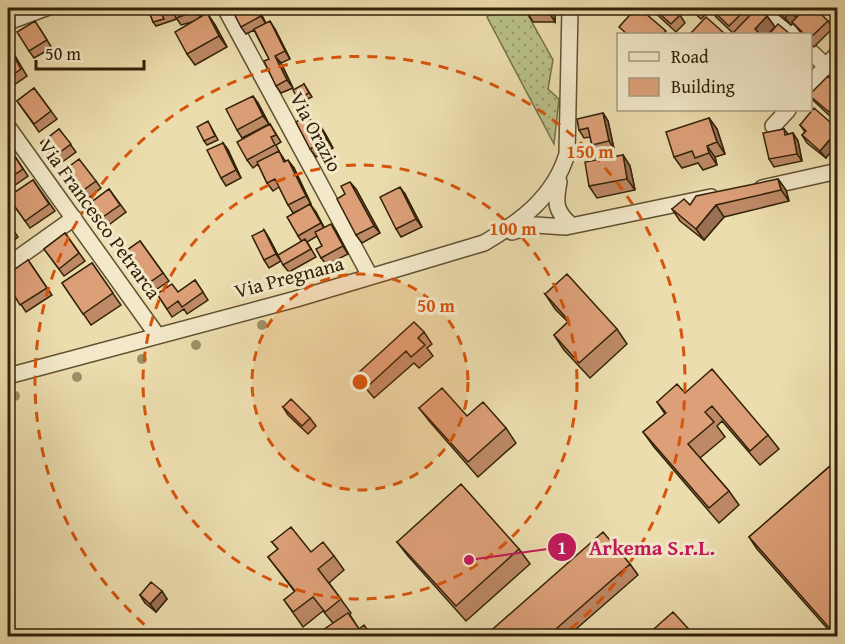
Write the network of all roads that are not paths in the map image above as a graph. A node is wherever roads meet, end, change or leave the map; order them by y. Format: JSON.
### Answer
{"nodes":[{"id":1,"x":45,"y":8,"type":"edge"},
{"id":2,"x":225,"y":8,"type":"edge"},
{"id":3,"x":570,"y":8,"type":"edge"},
{"id":4,"x":762,"y":8,"type":"edge"},
{"id":5,"x":8,"y":21,"type":"edge"},
{"id":6,"x":791,"y":33,"type":"edge"},
{"id":7,"x":812,"y":52,"type":"edge"},
{"id":8,"x":832,"y":64,"type":"edge"},
{"id":9,"x":812,"y":82,"type":"edge"},
{"id":10,"x":787,"y":111,"type":"edge"},
{"id":11,"x":772,"y":126,"type":"dead end"},
{"id":12,"x":8,"y":127,"type":"edge"},
{"id":13,"x":837,"y":171,"type":"edge"},
{"id":14,"x":560,"y":174,"type":"junction"},
{"id":15,"x":748,"y":190,"type":"edge"},
{"id":16,"x":725,"y":195,"type":"edge"},
{"id":17,"x":74,"y":218,"type":"junction"},
{"id":18,"x":572,"y":225,"type":"junction"},
{"id":19,"x":484,"y":243,"type":"junction"},
{"id":20,"x":8,"y":265,"type":"edge"},
{"id":21,"x":366,"y":277,"type":"junction"},
{"id":22,"x":157,"y":335,"type":"junction"},
{"id":23,"x":8,"y":376,"type":"edge"}],
"edges":[{"from":1,"to":5,"type":"street"},
{"from":2,"to":21,"type":"street","name":"Via Orazio"},
{"from":3,"to":14,"type":"street","name":"Via Pregnana"},
{"from":4,"to":6,"type":"street"},
{"from":7,"to":8,"type":"street"},
{"from":8,"to":9,"type":"street"},
{"from":10,"to":11,"type":"street"},
{"from":12,"to":17,"type":"street","name":"Via Francesco Petrarca"},
{"from":13,"to":15,"type":"street"},
{"from":14,"to":18,"type":"street"},
{"from":14,"to":19,"type":"street","name":"Via Pregnana"},
{"from":16,"to":18,"type":"street"},
{"from":17,"to":20,"type":"street"},
{"from":17,"to":22,"type":"street","name":"Via Francesco Petrarca"},
{"from":18,"to":19,"type":"street"},
{"from":19,"to":21,"type":"street","name":"Via Pregnana"},
{"from":21,"to":22,"type":"street","name":"Via Pregnana"},
{"from":22,"to":23,"type":"street","name":"Via Pregnana"}]}
